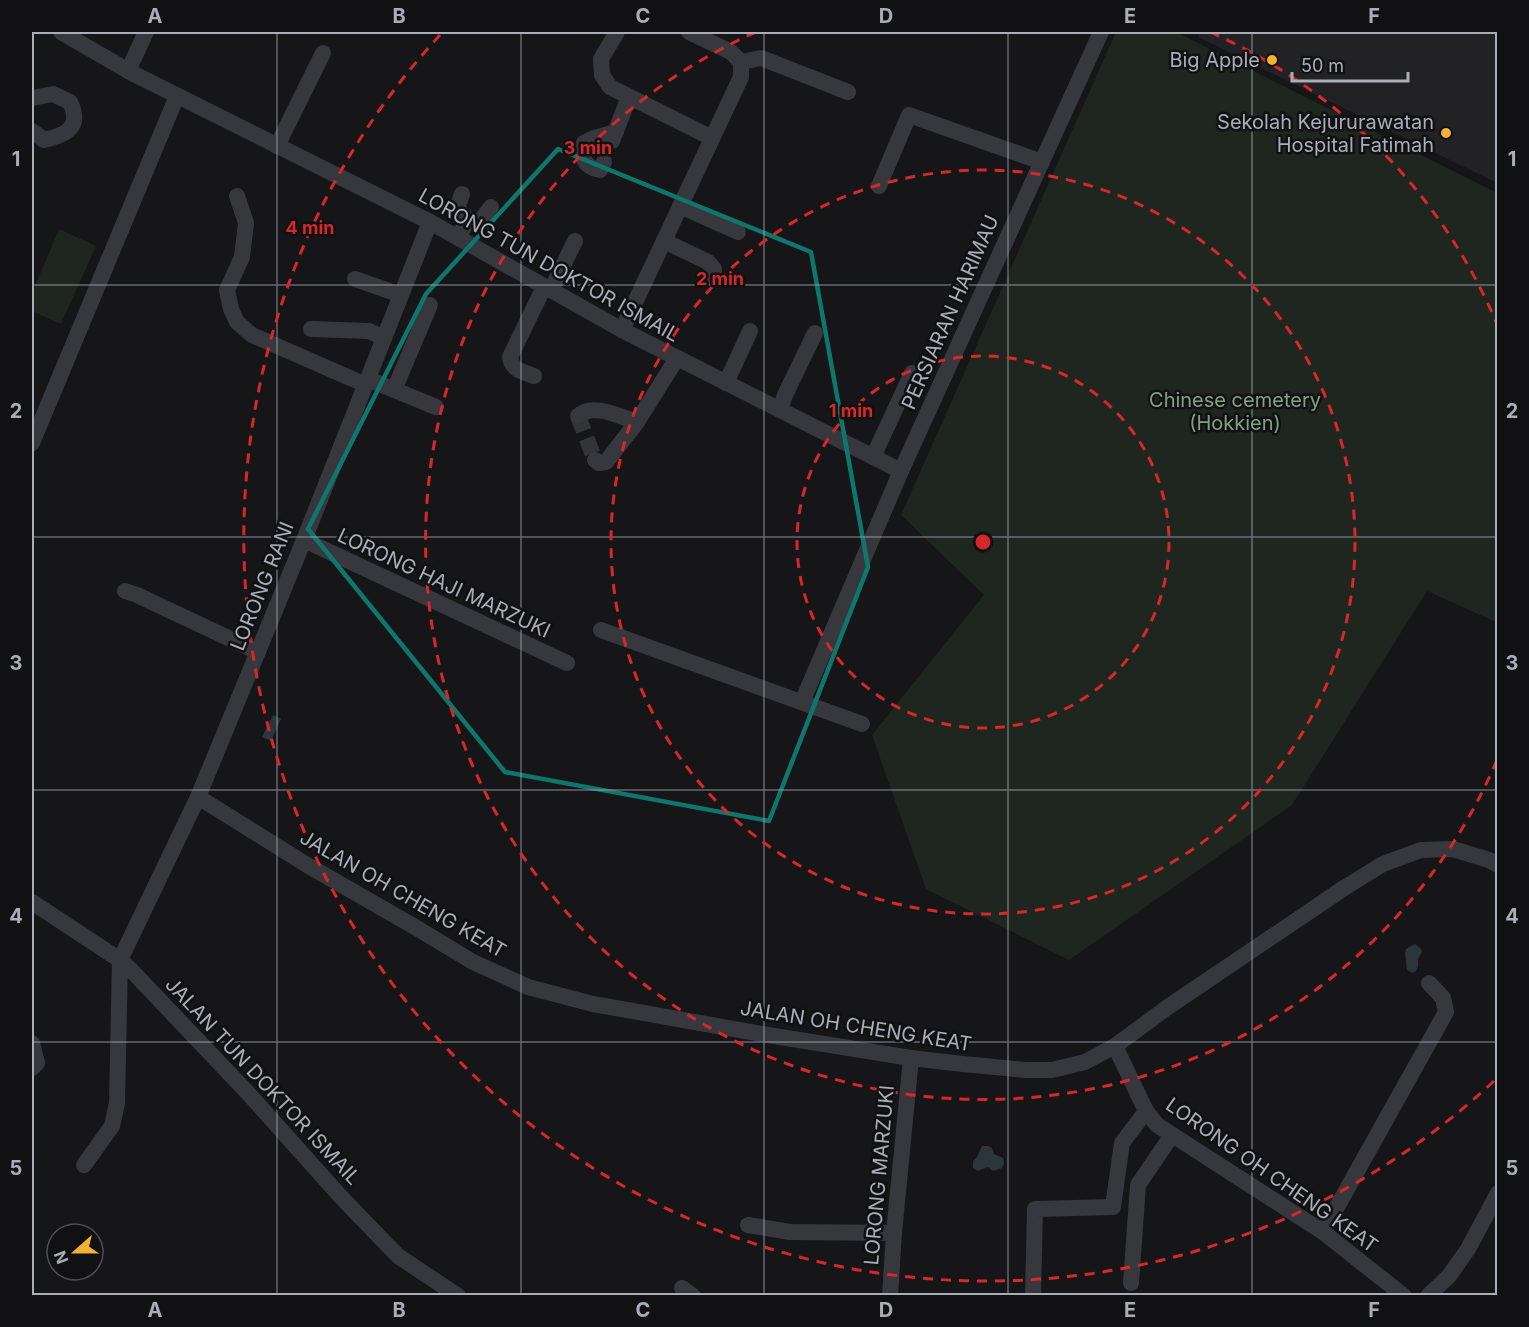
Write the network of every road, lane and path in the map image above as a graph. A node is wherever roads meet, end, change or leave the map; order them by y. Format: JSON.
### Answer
{"nodes":[{"id":1,"x":60,"y":32,"type":"edge"},
{"id":2,"x":146,"y":32,"type":"edge"},
{"id":3,"x":617,"y":32,"type":"edge"},
{"id":4,"x":688,"y":32,"type":"edge"},
{"id":5,"x":1101,"y":32,"type":"edge"},
{"id":6,"x":323,"y":53,"type":"dead end"},
{"id":7,"x":741,"y":62,"type":"junction"},
{"id":8,"x":128,"y":71,"type":"junction"},
{"id":9,"x":848,"y":92,"type":"dead end"},
{"id":10,"x":177,"y":96,"type":"junction"},
{"id":11,"x":629,"y":97,"type":"junction"},
{"id":12,"x":32,"y":98,"type":"edge"},
{"id":13,"x":32,"y":131,"type":"edge"},
{"id":14,"x":712,"y":138,"type":"junction"},
{"id":15,"x":277,"y":146,"type":"junction"},
{"id":16,"x":604,"y":162,"type":"dead end"},
{"id":17,"x":1042,"y":162,"type":"junction"},
{"id":18,"x":879,"y":186,"type":"dead end"},
{"id":19,"x":462,"y":194,"type":"dead end"},
{"id":20,"x":237,"y":196,"type":"dead end"},
{"id":21,"x":680,"y":206,"type":"junction"},
{"id":22,"x":491,"y":207,"type":"dead end"},
{"id":23,"x":468,"y":219,"type":"junction"},
{"id":24,"x":430,"y":222,"type":"junction"},
{"id":25,"x":738,"y":232,"type":"dead end"},
{"id":26,"x":458,"y":238,"type":"junction"},
{"id":27,"x":575,"y":241,"type":"dead end"},
{"id":28,"x":664,"y":241,"type":"junction"},
{"id":29,"x":714,"y":278,"type":"dead end"},
{"id":30,"x":355,"y":279,"type":"dead end"},
{"id":31,"x":548,"y":289,"type":"junction"},
{"id":32,"x":401,"y":295,"type":"junction"},
{"id":33,"x":430,"y":305,"type":"dead end"},
{"id":34,"x":311,"y":329,"type":"dead end"},
{"id":35,"x":622,"y":330,"type":"junction"},
{"id":36,"x":750,"y":331,"type":"dead end"},
{"id":37,"x":815,"y":333,"type":"dead end"},
{"id":38,"x":384,"y":338,"type":"junction"},
{"id":39,"x":677,"y":358,"type":"junction"},
{"id":40,"x":912,"y":373,"type":"dead end"},
{"id":41,"x":534,"y":376,"type":"dead end"},
{"id":42,"x":367,"y":382,"type":"junction"},
{"id":43,"x":726,"y":383,"type":"junction"},
{"id":44,"x":394,"y":390,"type":"junction"},
{"id":45,"x":436,"y":407,"type":"dead end"},
{"id":46,"x":780,"y":410,"type":"junction"},
{"id":47,"x":578,"y":416,"type":"dead end"},
{"id":48,"x":637,"y":422,"type":"junction"},
{"id":49,"x":32,"y":443,"type":"edge"},
{"id":50,"x":873,"y":457,"type":"junction"},
{"id":51,"x":595,"y":460,"type":"dead end"},
{"id":52,"x":901,"y":471,"type":"junction"},
{"id":53,"x":304,"y":540,"type":"junction"},
{"id":54,"x":125,"y":591,"type":"dead end"},
{"id":55,"x":601,"y":630,"type":"dead end"},
{"id":56,"x":258,"y":652,"type":"junction"},
{"id":57,"x":567,"y":663,"type":"dead end"},
{"id":58,"x":802,"y":702,"type":"junction"},
{"id":59,"x":862,"y":724,"type":"dead end"},
{"id":60,"x":198,"y":797,"type":"junction"},
{"id":61,"x":1497,"y":865,"type":"edge"},
{"id":62,"x":32,"y":902,"type":"edge"},
{"id":63,"x":120,"y":960,"type":"junction"},
{"id":64,"x":1429,"y":983,"type":"dead end"},
{"id":65,"x":32,"y":1043,"type":"edge"},
{"id":66,"x":1115,"y":1046,"type":"junction"},
{"id":67,"x":911,"y":1058,"type":"junction"},
{"id":68,"x":32,"y":1068,"type":"edge"},
{"id":69,"x":1146,"y":1111,"type":"junction"},
{"id":70,"x":1172,"y":1135,"type":"junction"},
{"id":71,"x":84,"y":1166,"type":"dead end"},
{"id":72,"x":1497,"y":1192,"type":"edge"},
{"id":73,"x":748,"y":1225,"type":"dead end"},
{"id":74,"x":1323,"y":1232,"type":"junction"},
{"id":75,"x":894,"y":1233,"type":"junction"},
{"id":76,"x":1131,"y":1283,"type":"dead end"},
{"id":77,"x":458,"y":1296,"type":"edge"},
{"id":78,"x":890,"y":1296,"type":"edge"},
{"id":79,"x":1033,"y":1296,"type":"edge"},
{"id":80,"x":1404,"y":1296,"type":"edge"},
{"id":81,"x":1428,"y":1296,"type":"edge"}],
"edges":[{"from":1,"to":8,"type":"street","name":"LORONG TUN DOKTOR ISMAIL"},
{"from":2,"to":8,"type":"street"},
{"from":3,"to":11,"type":"street"},
{"from":4,"to":7,"type":"street"},
{"from":5,"to":17,"type":"street","name":"PERSIARAN HARIMAU"},
{"from":6,"to":15,"type":"street"},
{"from":7,"to":9,"type":"street"},
{"from":7,"to":14,"type":"street"},
{"from":8,"to":10,"type":"street","name":"LORONG TUN DOKTOR ISMAIL"},
{"from":10,"to":15,"type":"street","name":"LORONG TUN DOKTOR ISMAIL"},
{"from":10,"to":49,"type":"street"},
{"from":11,"to":14,"type":"street"},
{"from":11,"to":16,"type":"street"},
{"from":12,"to":13,"type":"street"},
{"from":14,"to":21,"type":"street"},
{"from":15,"to":24,"type":"street","name":"LORONG TUN DOKTOR ISMAIL"},
{"from":17,"to":18,"type":"street"},
{"from":17,"to":52,"type":"street","name":"PERSIARAN HARIMAU"},
{"from":19,"to":23,"type":"street"},
{"from":20,"to":42,"type":"street"},
{"from":21,"to":25,"type":"street"},
{"from":21,"to":28,"type":"street"},
{"from":22,"to":23,"type":"street"},
{"from":23,"to":26,"type":"street"},
{"from":24,"to":26,"type":"street","name":"LORONG TUN DOKTOR ISMAIL"},
{"from":24,"to":32,"type":"street","name":"LORONG RANI"},
{"from":26,"to":31,"type":"street","name":"LORONG TUN DOKTOR ISMAIL"},
{"from":27,"to":31,"type":"street"},
{"from":28,"to":29,"type":"street"},
{"from":28,"to":35,"type":"street"},
{"from":30,"to":32,"type":"street"},
{"from":31,"to":35,"type":"street","name":"LORONG TUN DOKTOR ISMAIL"},
{"from":31,"to":41,"type":"street"},
{"from":32,"to":38,"type":"street","name":"LORONG RANI"},
{"from":33,"to":44,"type":"street"},
{"from":34,"to":38,"type":"street"},
{"from":35,"to":39,"type":"street","name":"LORONG TUN DOKTOR ISMAIL"},
{"from":36,"to":43,"type":"street"},
{"from":37,"to":46,"type":"street"},
{"from":38,"to":42,"type":"street","name":"LORONG RANI"},
{"from":39,"to":43,"type":"street","name":"LORONG TUN DOKTOR ISMAIL"},
{"from":39,"to":48,"type":"street"},
{"from":40,"to":50,"type":"street"},
{"from":42,"to":44,"type":"street"},
{"from":42,"to":53,"type":"street","name":"LORONG RANI"},
{"from":43,"to":46,"type":"street","name":"LORONG TUN DOKTOR ISMAIL"},
{"from":44,"to":45,"type":"street"},
{"from":46,"to":50,"type":"street","name":"LORONG TUN DOKTOR ISMAIL"},
{"from":47,"to":48,"type":"street"},
{"from":48,"to":51,"type":"street"},
{"from":50,"to":52,"type":"street","name":"LORONG TUN DOKTOR ISMAIL"},
{"from":52,"to":58,"type":"street","name":"PERSIARAN HARIMAU"},
{"from":53,"to":56,"type":"street","name":"LORONG RANI"},
{"from":53,"to":57,"type":"street","name":"LORONG HAJI MARZUKI"},
{"from":54,"to":56,"type":"street"},
{"from":55,"to":58,"type":"street"},
{"from":56,"to":60,"type":"street","name":"LORONG RANI"},
{"from":58,"to":59,"type":"street"},
{"from":60,"to":63,"type":"street","name":"LORONG RANI"},
{"from":60,"to":67,"type":"street","name":"JALAN OH CHENG KEAT"},
{"from":61,"to":66,"type":"street","name":"JALAN OH CHENG KEAT"},
{"from":62,"to":63,"type":"street","name":"JALAN TUN DOKTOR ISMAIL"},
{"from":63,"to":71,"type":"street"},
{"from":63,"to":77,"type":"street","name":"JALAN TUN DOKTOR ISMAIL"},
{"from":64,"to":74,"type":"street"},
{"from":65,"to":68,"type":"street"},
{"from":66,"to":67,"type":"street","name":"JALAN OH CHENG KEAT"},
{"from":66,"to":69,"type":"street","name":"LORONG OH CHENG KEAT"},
{"from":67,"to":75,"type":"street","name":"LORONG MARZUKI"},
{"from":69,"to":70,"type":"street","name":"LORONG OH CHENG KEAT"},
{"from":69,"to":79,"type":"street"},
{"from":70,"to":74,"type":"street","name":"LORONG OH CHENG KEAT"},
{"from":70,"to":76,"type":"street"},
{"from":72,"to":81,"type":"street"},
{"from":73,"to":75,"type":"street"},
{"from":74,"to":80,"type":"street","name":"LORONG OH CHENG KEAT"},
{"from":75,"to":78,"type":"street","name":"LORONG MARZUKI"}]}
